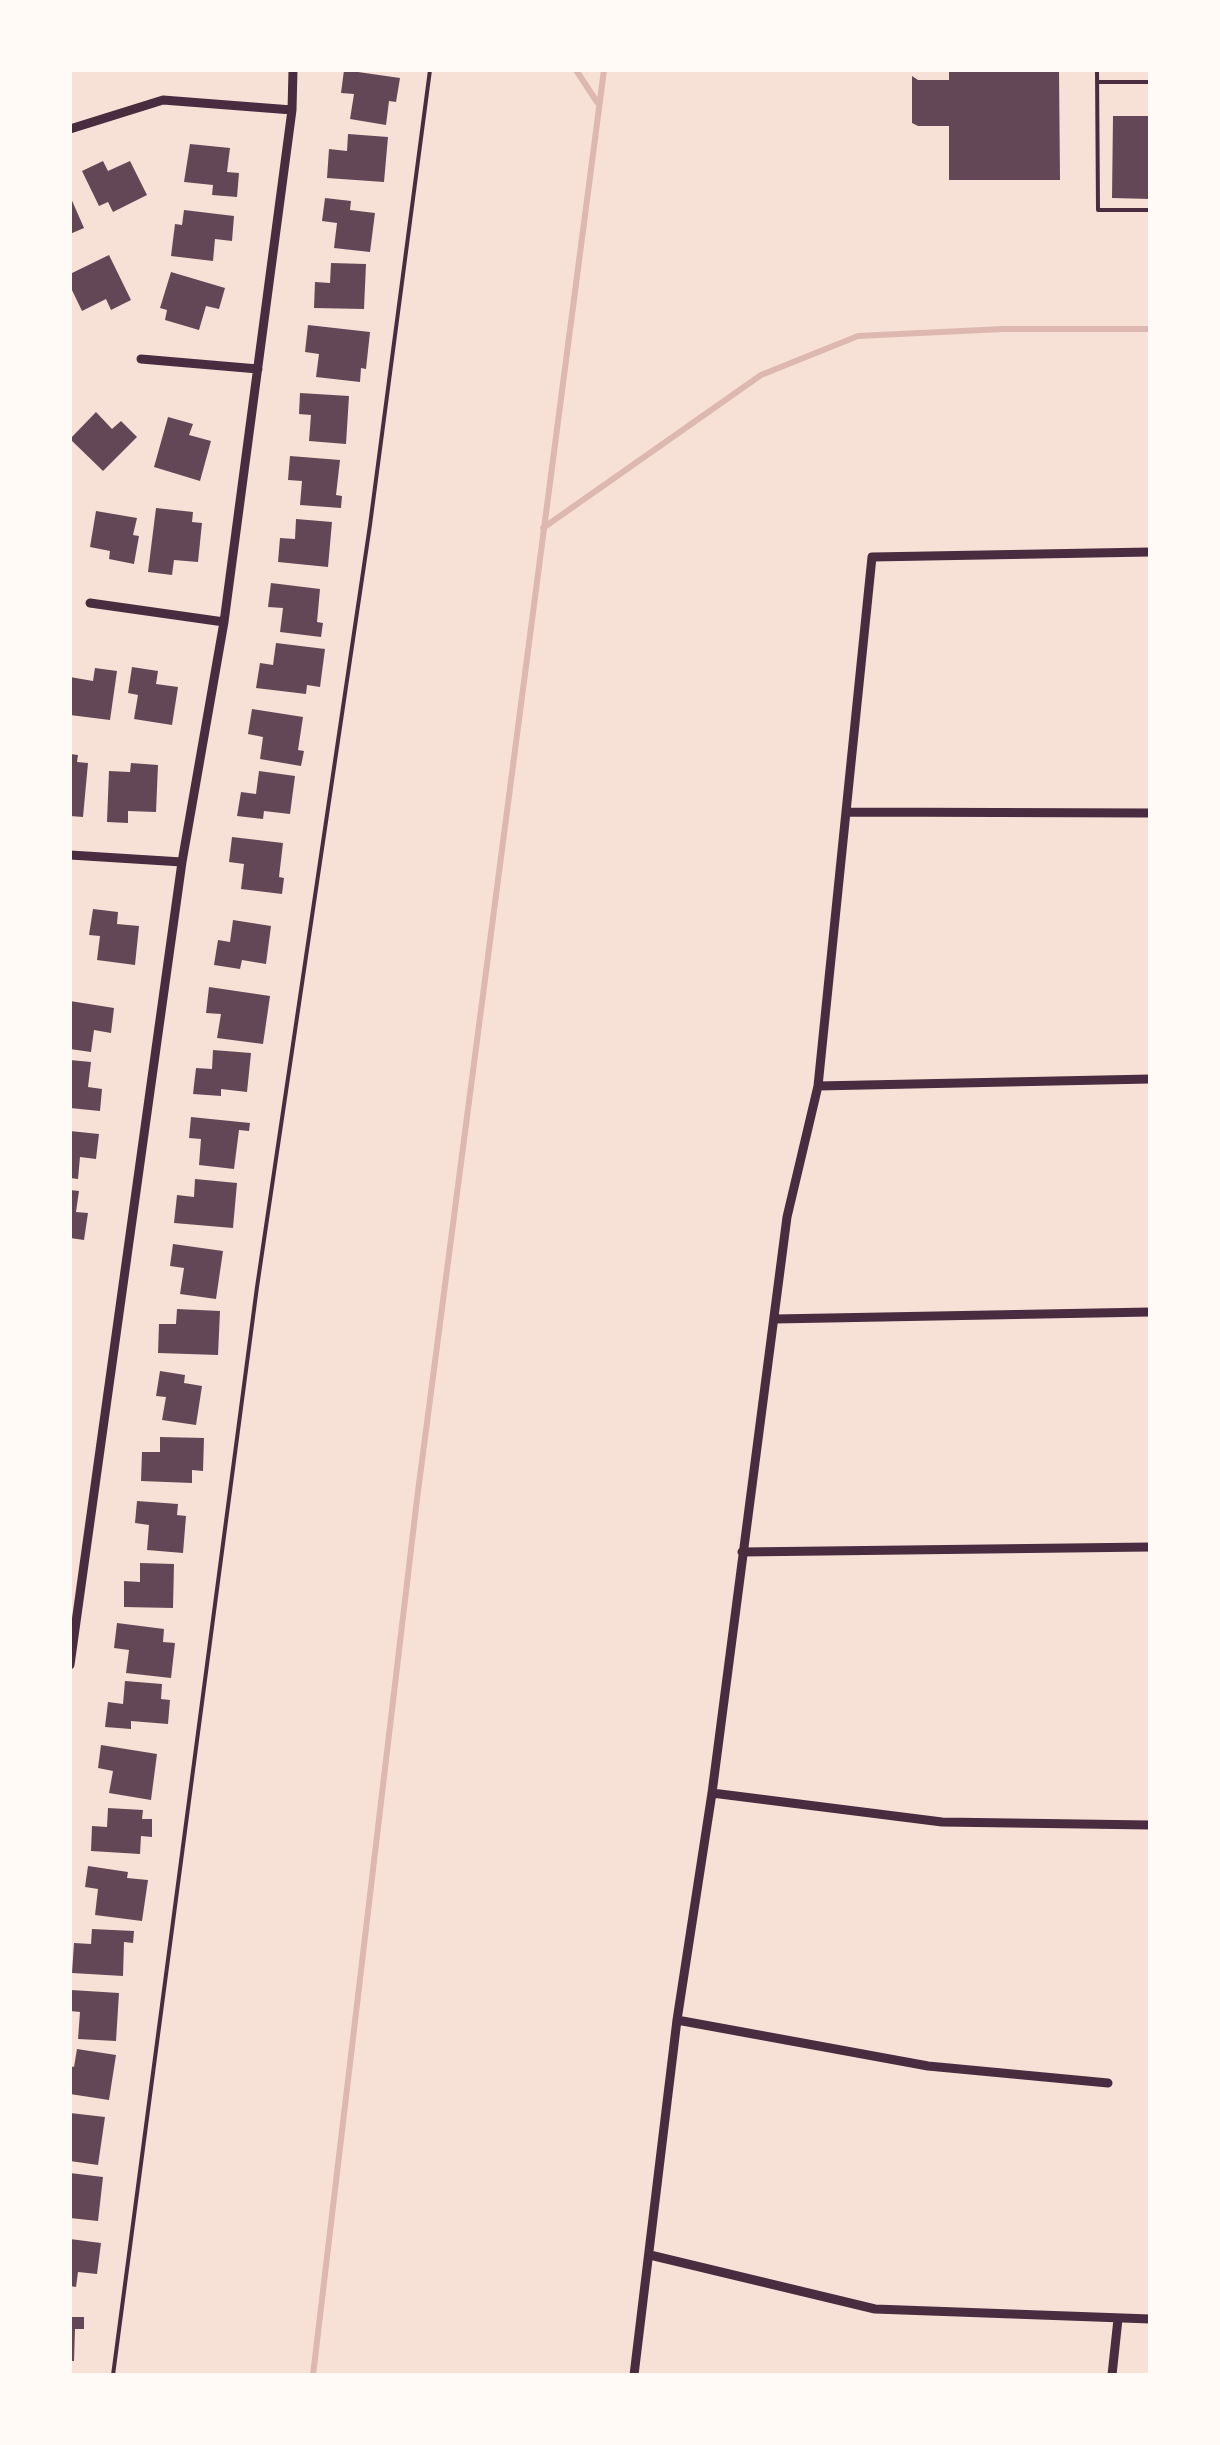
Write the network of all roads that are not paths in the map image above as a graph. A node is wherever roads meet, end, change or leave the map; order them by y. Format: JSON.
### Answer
{"nodes":[{"id":1,"x":293,"y":70,"type":"edge"},
{"id":2,"x":1097,"y":70,"type":"edge"},
{"id":3,"x":1097,"y":82,"type":"junction"},
{"id":4,"x":1150,"y":82,"type":"edge"},
{"id":5,"x":292,"y":110,"type":"junction"},
{"id":6,"x":70,"y":129,"type":"edge"},
{"id":7,"x":1150,"y":210,"type":"edge"},
{"id":8,"x":141,"y":359,"type":"dead end"},
{"id":9,"x":258,"y":369,"type":"junction"},
{"id":10,"x":1150,"y":552,"type":"edge"},
{"id":11,"x":90,"y":603,"type":"dead end"},
{"id":12,"x":224,"y":622,"type":"junction"},
{"id":13,"x":846,"y":812,"type":"junction"},
{"id":14,"x":1150,"y":813,"type":"edge"},
{"id":15,"x":70,"y":855,"type":"edge"},
{"id":16,"x":182,"y":862,"type":"junction"},
{"id":17,"x":1150,"y":1079,"type":"edge"},
{"id":18,"x":818,"y":1086,"type":"junction"},
{"id":19,"x":1150,"y":1312,"type":"edge"},
{"id":20,"x":775,"y":1319,"type":"junction"},
{"id":21,"x":1150,"y":1547,"type":"edge"},
{"id":22,"x":742,"y":1552,"type":"junction"},
{"id":23,"x":70,"y":1664,"type":"edge"},
{"id":24,"x":712,"y":1793,"type":"junction"},
{"id":25,"x":1150,"y":1824,"type":"edge"},
{"id":26,"x":677,"y":2020,"type":"junction"},
{"id":27,"x":1108,"y":2083,"type":"dead end"},
{"id":28,"x":650,"y":2255,"type":"junction"},
{"id":29,"x":1118,"y":2319,"type":"junction"},
{"id":30,"x":1150,"y":2319,"type":"edge"},
{"id":31,"x":634,"y":2375,"type":"edge"},
{"id":32,"x":1112,"y":2375,"type":"edge"}],
"edges":[{"from":1,"to":5,"type":"street"},
{"from":2,"to":3,"type":"lane"},
{"from":3,"to":4,"type":"lane"},
{"from":3,"to":7,"type":"lane"},
{"from":5,"to":6,"type":"street"},
{"from":5,"to":9,"type":"street"},
{"from":8,"to":9,"type":"street"},
{"from":9,"to":12,"type":"street"},
{"from":10,"to":13,"type":"street"},
{"from":11,"to":12,"type":"street"},
{"from":12,"to":16,"type":"street"},
{"from":13,"to":14,"type":"street"},
{"from":13,"to":18,"type":"street"},
{"from":15,"to":16,"type":"street"},
{"from":16,"to":23,"type":"street"},
{"from":17,"to":18,"type":"street"},
{"from":18,"to":20,"type":"street"},
{"from":19,"to":20,"type":"street"},
{"from":20,"to":22,"type":"street"},
{"from":21,"to":22,"type":"street"},
{"from":22,"to":24,"type":"street"},
{"from":24,"to":25,"type":"street"},
{"from":24,"to":26,"type":"street"},
{"from":26,"to":27,"type":"street"},
{"from":26,"to":28,"type":"street"},
{"from":28,"to":29,"type":"street"},
{"from":28,"to":31,"type":"street"},
{"from":29,"to":30,"type":"street"},
{"from":29,"to":32,"type":"street"}]}
